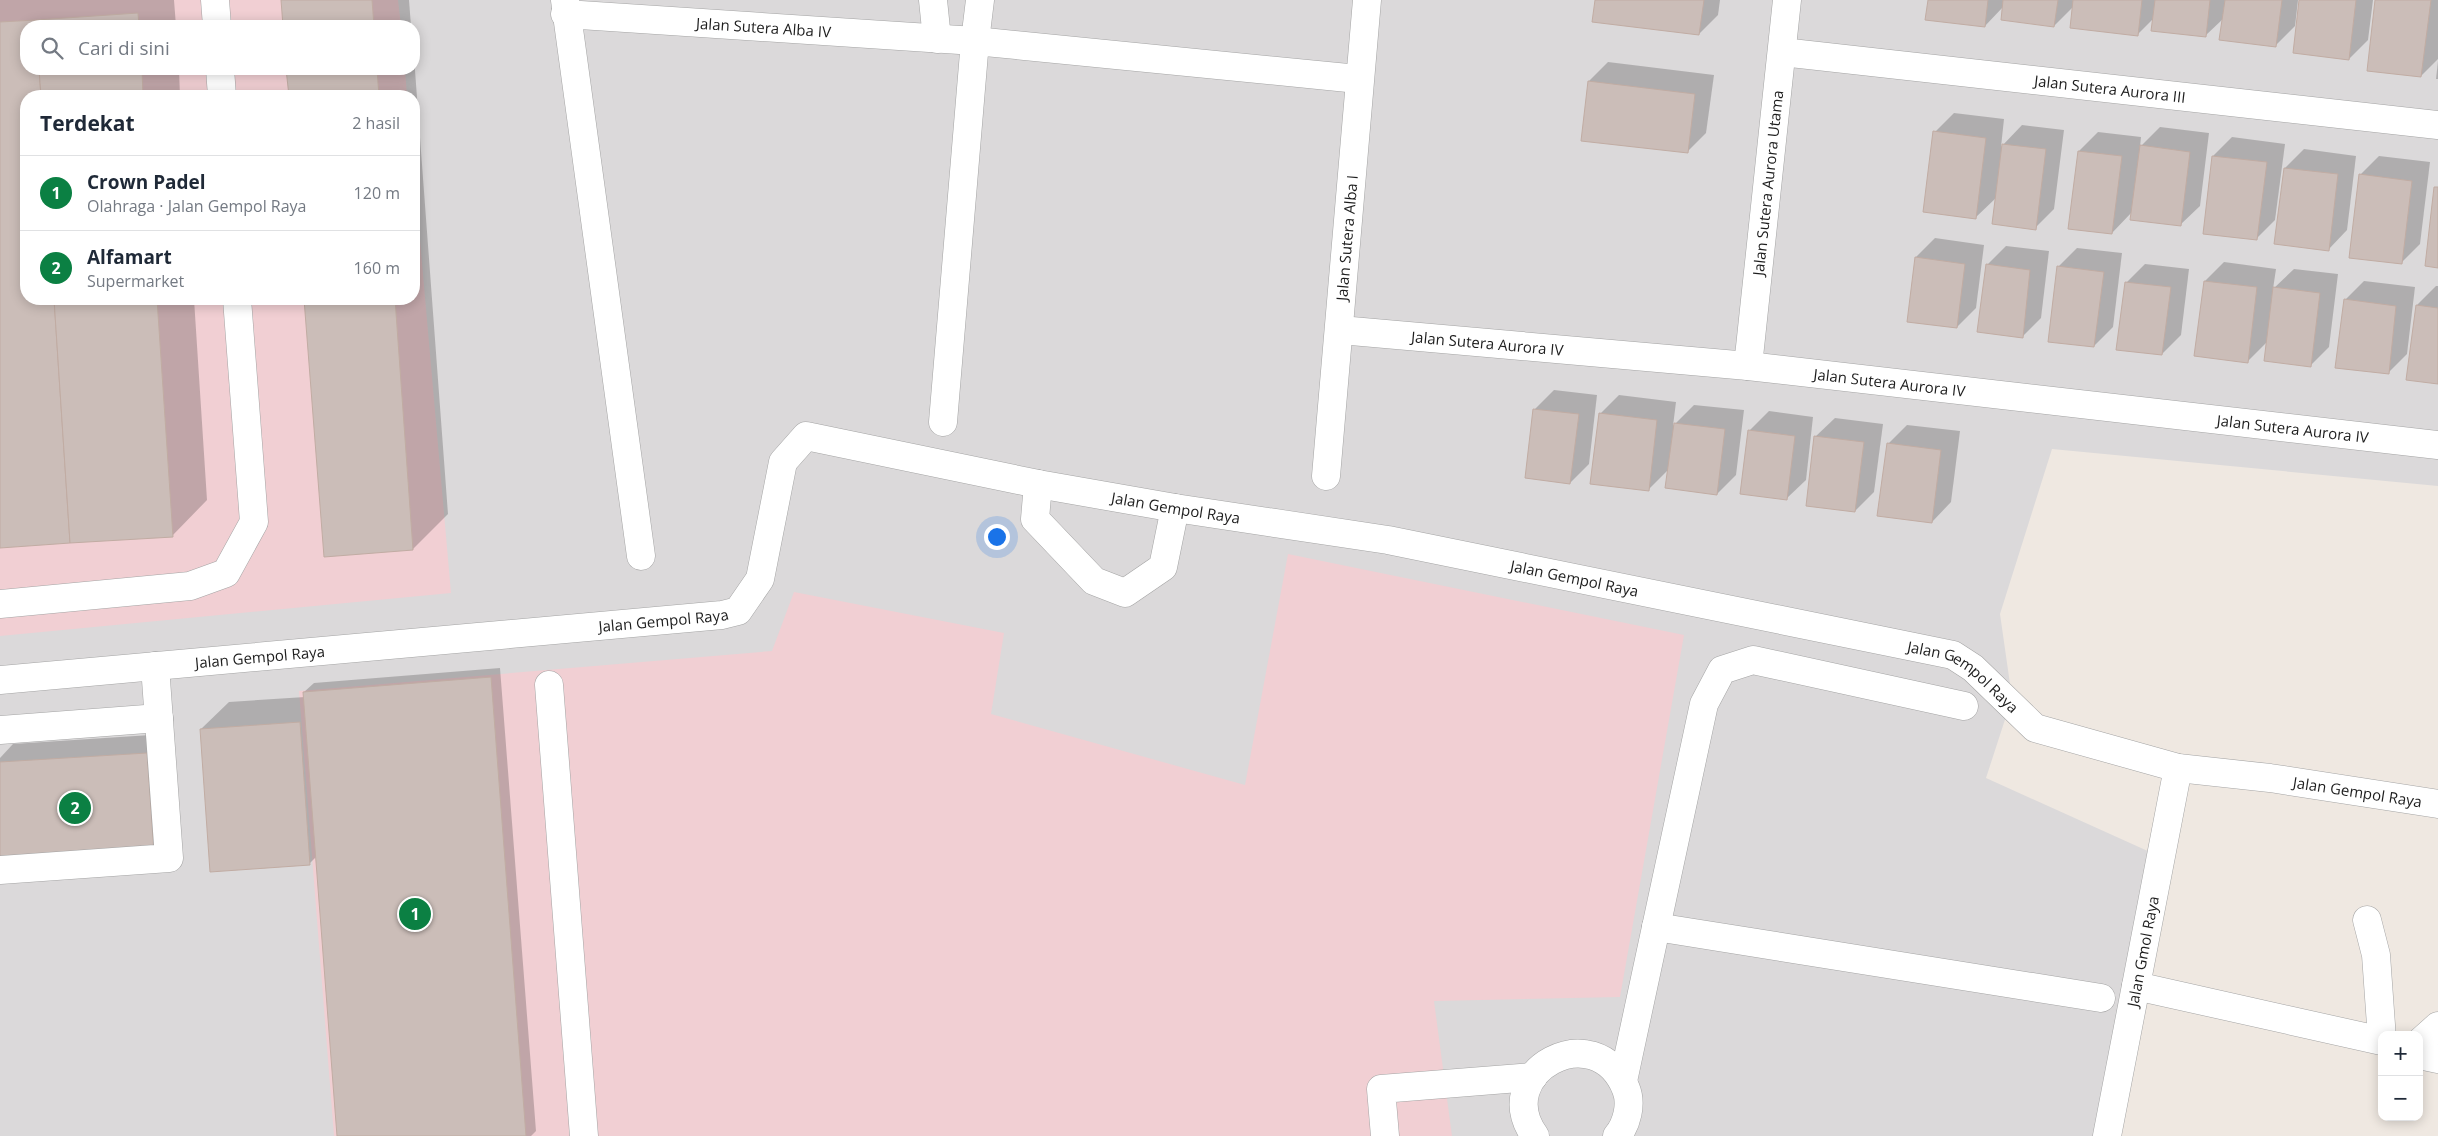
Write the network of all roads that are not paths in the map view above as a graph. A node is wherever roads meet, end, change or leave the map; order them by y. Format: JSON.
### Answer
{"nodes":[{"id":1,"x":215,"y":0,"type":"edge"},
{"id":2,"x":933,"y":0,"type":"edge"},
{"id":3,"x":980,"y":0,"type":"edge"},
{"id":4,"x":1367,"y":0,"type":"edge"},
{"id":5,"x":1787,"y":0,"type":"edge"},
{"id":6,"x":565,"y":7,"type":"edge"},
{"id":7,"x":217,"y":20,"type":"edge"},
{"id":8,"x":936,"y":39,"type":"junction"},
{"id":9,"x":975,"y":42,"type":"junction"},
{"id":10,"x":1782,"y":52,"type":"junction"},
{"id":11,"x":220,"y":75,"type":"edge"},
{"id":12,"x":1358,"y":79,"type":"junction"},
{"id":13,"x":222,"y":90,"type":"edge"},
{"id":14,"x":2438,"y":126,"type":"edge"},
{"id":15,"x":237,"y":305,"type":"edge"},
{"id":16,"x":1340,"y":330,"type":"junction"},
{"id":17,"x":1748,"y":366,"type":"junction"},
{"id":18,"x":943,"y":422,"type":"dead end"},
{"id":19,"x":2438,"y":445,"type":"edge"},
{"id":20,"x":1326,"y":476,"type":"dead end"},
{"id":21,"x":1038,"y":484,"type":"junction"},
{"id":22,"x":1175,"y":508,"type":"junction"},
{"id":23,"x":641,"y":556,"type":"dead end"},
{"id":24,"x":0,"y":604,"type":"edge"},
{"id":25,"x":155,"y":666,"type":"junction"},
{"id":26,"x":0,"y":680,"type":"edge"},
{"id":27,"x":549,"y":685,"type":"dead end"},
{"id":28,"x":1964,"y":706,"type":"dead end"},
{"id":29,"x":159,"y":718,"type":"junction"},
{"id":30,"x":0,"y":730,"type":"edge"},
{"id":31,"x":2178,"y":768,"type":"junction"},
{"id":32,"x":2438,"y":804,"type":"edge"},
{"id":33,"x":0,"y":870,"type":"edge"},
{"id":34,"x":2367,"y":920,"type":"dead end"},
{"id":35,"x":1656,"y":927,"type":"junction"},
{"id":36,"x":2136,"y":986,"type":"junction"},
{"id":37,"x":2101,"y":998,"type":"dead end"},
{"id":38,"x":2438,"y":1026,"type":"edge"},
{"id":39,"x":2381,"y":1031,"type":"edge"},
{"id":40,"x":2378,"y":1039,"type":"edge"},
{"id":41,"x":2423,"y":1039,"type":"edge"},
{"id":42,"x":2423,"y":1055,"type":"edge"},
{"id":43,"x":2438,"y":1059,"type":"edge"},
{"id":44,"x":1533,"y":1077,"type":"junction"},
{"id":45,"x":1623,"y":1082,"type":"junction"},
{"id":46,"x":584,"y":1136,"type":"edge"},
{"id":47,"x":1385,"y":1136,"type":"edge"},
{"id":48,"x":1535,"y":1136,"type":"edge"},
{"id":49,"x":1617,"y":1136,"type":"edge"},
{"id":50,"x":2107,"y":1136,"type":"edge"}],
"edges":[{"from":1,"to":7,"type":"street"},
{"from":2,"to":8,"type":"street"},
{"from":3,"to":9,"type":"street"},
{"from":4,"to":12,"type":"street","name":"Jalan Sutera Alba I"},
{"from":5,"to":10,"type":"street","name":"Jalan Sutera Aurora Utama"},
{"from":6,"to":8,"type":"street","name":"Jalan Sutera Alba IV"},
{"from":6,"to":23,"type":"street"},
{"from":8,"to":9,"type":"street","name":"Jalan Sutera Alba IV"},
{"from":9,"to":12,"type":"street","name":"Jalan Sutera Alba IV"},
{"from":9,"to":18,"type":"street"},
{"from":10,"to":14,"type":"street","name":"Jalan Sutera Aurora III"},
{"from":10,"to":17,"type":"street","name":"Jalan Sutera Aurora Utama"},
{"from":11,"to":13,"type":"street"},
{"from":12,"to":16,"type":"street","name":"Jalan Sutera Alba I"},
{"from":15,"to":24,"type":"street"},
{"from":16,"to":17,"type":"street","name":"Jalan Sutera Aurora IV"},
{"from":16,"to":20,"type":"street","name":"Jalan Sutera Alba I"},
{"from":17,"to":19,"type":"street","name":"Jalan Sutera Aurora IV"},
{"from":21,"to":22,"type":"street","name":"Jalan Gempol Raya"},
{"from":21,"to":22,"type":"street"},
{"from":21,"to":25,"type":"street","name":"Jalan Gempol Raya"},
{"from":22,"to":31,"type":"street","name":"Jalan Gempol Raya"},
{"from":25,"to":26,"type":"street","name":"Jalan Gempol Raya"},
{"from":25,"to":29,"type":"street"},
{"from":27,"to":46,"type":"street"},
{"from":28,"to":35,"type":"street"},
{"from":29,"to":30,"type":"street"},
{"from":29,"to":33,"type":"street"},
{"from":31,"to":32,"type":"street","name":"Jalan Gempol Raya"},
{"from":31,"to":36,"type":"street","name":"Jalan Gmol Raya"},
{"from":34,"to":39,"type":"street"},
{"from":35,"to":37,"type":"street"},
{"from":35,"to":45,"type":"street"},
{"from":36,"to":40,"type":"street"},
{"from":36,"to":50,"type":"street","name":"Jalan Gmol Raya"},
{"from":38,"to":41,"type":"street"},
{"from":42,"to":43,"type":"street"},
{"from":44,"to":45,"type":"street"},
{"from":44,"to":47,"type":"street"},
{"from":44,"to":48,"type":"street"},
{"from":45,"to":49,"type":"street"}]}
